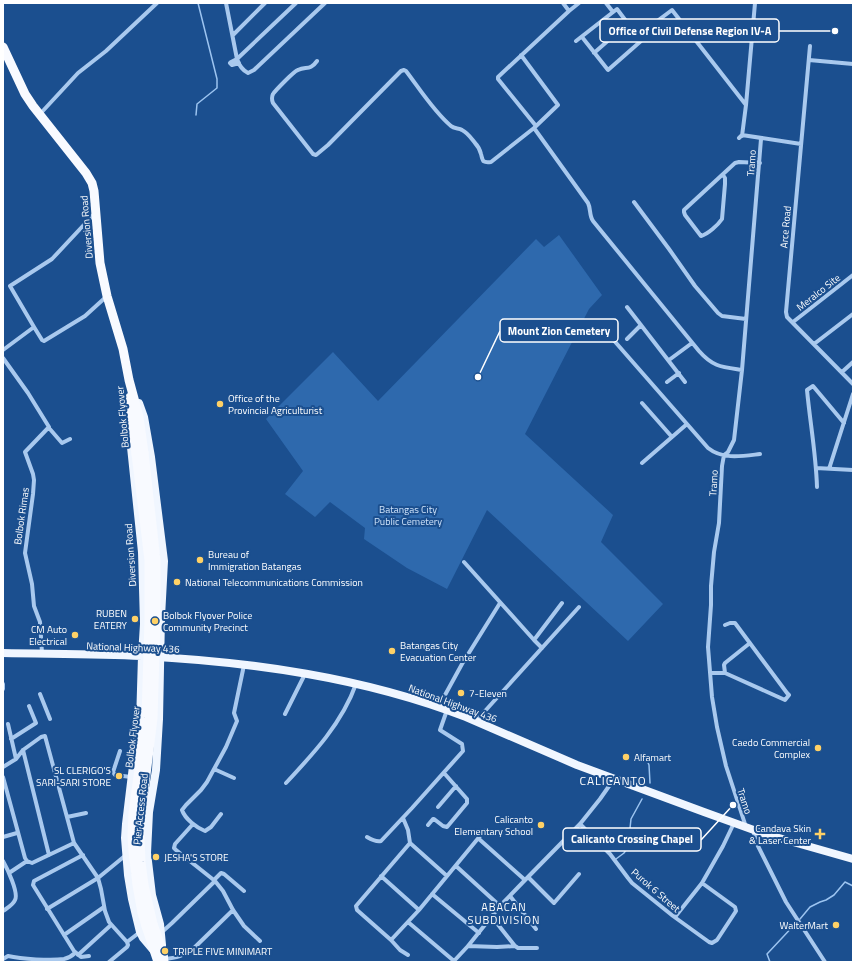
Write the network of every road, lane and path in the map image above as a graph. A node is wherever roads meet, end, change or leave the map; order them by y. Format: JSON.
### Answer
{"nodes":[{"id":1,"x":157,"y":3,"type":"edge"},
{"id":2,"x":226,"y":3,"type":"edge"},
{"id":3,"x":265,"y":3,"type":"edge"},
{"id":4,"x":296,"y":3,"type":"edge"},
{"id":5,"x":563,"y":3,"type":"edge"},
{"id":6,"x":579,"y":3,"type":"edge"},
{"id":7,"x":606,"y":3,"type":"edge"},
{"id":8,"x":755,"y":3,"type":"edge"},
{"id":9,"x":323,"y":4,"type":"edge"},
{"id":10,"x":569,"y":11,"type":"junction"},
{"id":11,"x":613,"y":12,"type":"junction"},
{"id":12,"x":628,"y":24,"type":"junction"},
{"id":13,"x":233,"y":35,"type":"junction"},
{"id":14,"x":637,"y":36,"type":"junction"},
{"id":15,"x":582,"y":37,"type":"junction"},
{"id":16,"x":576,"y":41,"type":"dead end"},
{"id":17,"x":810,"y":46,"type":"dead end"},
{"id":18,"x":3,"y":47,"type":"edge"},
{"id":19,"x":594,"y":53,"type":"junction"},
{"id":20,"x":521,"y":55,"type":"junction"},
{"id":21,"x":809,"y":60,"type":"junction"},
{"id":22,"x":238,"y":61,"type":"junction"},
{"id":23,"x":317,"y":61,"type":"dead end"},
{"id":24,"x":853,"y":64,"type":"edge"},
{"id":25,"x":746,"y":105,"type":"junction"},
{"id":26,"x":39,"y":115,"type":"junction"},
{"id":27,"x":535,"y":127,"type":"junction"},
{"id":28,"x":761,"y":138,"type":"junction"},
{"id":29,"x":801,"y":144,"type":"junction"},
{"id":30,"x":760,"y":163,"type":"junction"},
{"id":31,"x":723,"y":175,"type":"junction"},
{"id":32,"x":634,"y":202,"type":"dead end"},
{"id":33,"x":95,"y":213,"type":"junction"},
{"id":34,"x":853,"y":274,"type":"edge"},
{"id":35,"x":107,"y":296,"type":"junction"},
{"id":36,"x":627,"y":306,"type":"dead end"},
{"id":37,"x":853,"y":314,"type":"edge"},
{"id":38,"x":746,"y":319,"type":"junction"},
{"id":39,"x":793,"y":322,"type":"junction"},
{"id":40,"x":641,"y":325,"type":"junction"},
{"id":41,"x":34,"y":327,"type":"junction"},
{"id":42,"x":610,"y":336,"type":"dead end"},
{"id":43,"x":627,"y":339,"type":"dead end"},
{"id":44,"x":692,"y":343,"type":"junction"},
{"id":45,"x":814,"y":344,"type":"junction"},
{"id":46,"x":3,"y":350,"type":"edge"},
{"id":47,"x":3,"y":358,"type":"edge"},
{"id":48,"x":668,"y":360,"type":"junction"},
{"id":49,"x":853,"y":362,"type":"edge"},
{"id":50,"x":742,"y":370,"type":"junction"},
{"id":51,"x":842,"y":372,"type":"junction"},
{"id":52,"x":679,"y":373,"type":"junction"},
{"id":53,"x":129,"y":380,"type":"junction"},
{"id":54,"x":667,"y":382,"type":"dead end"},
{"id":55,"x":685,"y":382,"type":"dead end"},
{"id":56,"x":853,"y":384,"type":"edge"},
{"id":57,"x":853,"y":394,"type":"edge"},
{"id":58,"x":642,"y":403,"type":"dead end"},
{"id":59,"x":844,"y":423,"type":"junction"},
{"id":60,"x":687,"y":424,"type":"junction"},
{"id":61,"x":49,"y":428,"type":"junction"},
{"id":62,"x":672,"y":437,"type":"junction"},
{"id":63,"x":70,"y":438,"type":"dead end"},
{"id":64,"x":760,"y":454,"type":"dead end"},
{"id":65,"x":724,"y":456,"type":"junction"},
{"id":66,"x":642,"y":463,"type":"dead end"},
{"id":67,"x":816,"y":468,"type":"junction"},
{"id":68,"x":829,"y":469,"type":"junction"},
{"id":69,"x":853,"y":470,"type":"edge"},
{"id":70,"x":817,"y":487,"type":"dead end"},
{"id":71,"x":464,"y":562,"type":"dead end"},
{"id":72,"x":500,"y":603,"type":"junction"},
{"id":73,"x":562,"y":603,"type":"dead end"},
{"id":74,"x":579,"y":607,"type":"dead end"},
{"id":75,"x":725,"y":625,"type":"dead end"},
{"id":76,"x":534,"y":640,"type":"junction"},
{"id":77,"x":750,"y":643,"type":"junction"},
{"id":78,"x":542,"y":648,"type":"junction"},
{"id":79,"x":3,"y":653,"type":"edge"},
{"id":80,"x":42,"y":653,"type":"junction"},
{"id":81,"x":142,"y":656,"type":"junction"},
{"id":82,"x":161,"y":657,"type":"junction"},
{"id":83,"x":244,"y":664,"type":"junction"},
{"id":84,"x":710,"y":673,"type":"junction"},
{"id":85,"x":726,"y":673,"type":"junction"},
{"id":86,"x":306,"y":674,"type":"junction"},
{"id":87,"x":3,"y":684,"type":"edge"},
{"id":88,"x":356,"y":684,"type":"junction"},
{"id":89,"x":3,"y":689,"type":"edge"},
{"id":90,"x":40,"y":694,"type":"dead end"},
{"id":91,"x":29,"y":706,"type":"dead end"},
{"id":92,"x":439,"y":706,"type":"junction"},
{"id":93,"x":447,"y":710,"type":"junction"},
{"id":94,"x":285,"y":714,"type":"dead end"},
{"id":95,"x":50,"y":719,"type":"dead end"},
{"id":96,"x":476,"y":721,"type":"junction"},
{"id":97,"x":8,"y":724,"type":"dead end"},
{"id":98,"x":11,"y":739,"type":"junction"},
{"id":99,"x":23,"y":750,"type":"junction"},
{"id":100,"x":120,"y":751,"type":"dead end"},
{"id":101,"x":16,"y":759,"type":"junction"},
{"id":102,"x":3,"y":767,"type":"edge"},
{"id":103,"x":214,"y":769,"type":"junction"},
{"id":104,"x":444,"y":773,"type":"junction"},
{"id":105,"x":3,"y":777,"type":"edge"},
{"id":106,"x":131,"y":777,"type":"junction"},
{"id":107,"x":234,"y":778,"type":"dead end"},
{"id":108,"x":614,"y":779,"type":"junction"},
{"id":109,"x":286,"y":783,"type":"dead end"},
{"id":110,"x":456,"y":786,"type":"junction"},
{"id":111,"x":9,"y":801,"type":"junction"},
{"id":112,"x":3,"y":802,"type":"edge"},
{"id":113,"x":438,"y":807,"type":"dead end"},
{"id":114,"x":86,"y":813,"type":"dead end"},
{"id":115,"x":221,"y":814,"type":"dead end"},
{"id":116,"x":67,"y":817,"type":"junction"},
{"id":117,"x":403,"y":818,"type":"junction"},
{"id":118,"x":735,"y":823,"type":"junction"},
{"id":119,"x":193,"y":824,"type":"junction"},
{"id":120,"x":580,"y":824,"type":"junction"},
{"id":121,"x":428,"y":825,"type":"dead end"},
{"id":122,"x":750,"y":828,"type":"junction"},
{"id":123,"x":485,"y":830,"type":"dead end"},
{"id":124,"x":17,"y":833,"type":"junction"},
{"id":125,"x":3,"y":837,"type":"edge"},
{"id":126,"x":367,"y":837,"type":"dead end"},
{"id":127,"x":479,"y":839,"type":"junction"},
{"id":128,"x":74,"y":843,"type":"junction"},
{"id":129,"x":410,"y":843,"type":"junction"},
{"id":130,"x":49,"y":855,"type":"junction"},
{"id":131,"x":83,"y":855,"type":"junction"},
{"id":132,"x":126,"y":855,"type":"junction"},
{"id":133,"x":853,"y":859,"type":"edge"},
{"id":134,"x":3,"y":861,"type":"edge"},
{"id":135,"x":27,"y":861,"type":"junction"},
{"id":136,"x":456,"y":866,"type":"junction"},
{"id":137,"x":9,"y":873,"type":"junction"},
{"id":138,"x":579,"y":874,"type":"dead end"},
{"id":139,"x":381,"y":876,"type":"junction"},
{"id":140,"x":447,"y":876,"type":"junction"},
{"id":141,"x":98,"y":878,"type":"junction"},
{"id":142,"x":526,"y":878,"type":"junction"},
{"id":143,"x":214,"y":880,"type":"junction"},
{"id":144,"x":702,"y":883,"type":"junction"},
{"id":145,"x":244,"y":891,"type":"dead end"},
{"id":146,"x":432,"y":894,"type":"junction"},
{"id":147,"x":510,"y":896,"type":"junction"},
{"id":148,"x":500,"y":906,"type":"junction"},
{"id":149,"x":104,"y":907,"type":"junction"},
{"id":150,"x":47,"y":908,"type":"junction"},
{"id":151,"x":234,"y":910,"type":"junction"},
{"id":152,"x":419,"y":910,"type":"junction"},
{"id":153,"x":3,"y":911,"type":"edge"},
{"id":154,"x":492,"y":917,"type":"junction"},
{"id":155,"x":675,"y":918,"type":"junction"},
{"id":156,"x":408,"y":922,"type":"junction"},
{"id":157,"x":111,"y":925,"type":"junction"},
{"id":158,"x":146,"y":927,"type":"junction"},
{"id":159,"x":536,"y":929,"type":"dead end"},
{"id":160,"x":161,"y":932,"type":"junction"},
{"id":161,"x":479,"y":933,"type":"junction"},
{"id":162,"x":64,"y":935,"type":"junction"},
{"id":163,"x":391,"y":940,"type":"junction"},
{"id":164,"x":260,"y":941,"type":"dead end"},
{"id":165,"x":127,"y":942,"type":"junction"},
{"id":166,"x":468,"y":946,"type":"junction"},
{"id":167,"x":515,"y":946,"type":"junction"},
{"id":168,"x":538,"y":948,"type":"dead end"},
{"id":169,"x":77,"y":954,"type":"junction"},
{"id":170,"x":408,"y":955,"type":"dead end"},
{"id":171,"x":89,"y":956,"type":"dead end"},
{"id":172,"x":161,"y":957,"type":"edge"},
{"id":173,"x":3,"y":959,"type":"edge"},
{"id":174,"x":109,"y":962,"type":"edge"},
{"id":175,"x":825,"y":962,"type":"edge"}],
"edges":[{"from":1,"to":26,"type":"street"},
{"from":2,"to":13,"type":"street"},
{"from":3,"to":13,"type":"street"},
{"from":4,"to":22,"type":"street"},
{"from":5,"to":10,"type":"street"},
{"from":6,"to":10,"type":"street"},
{"from":7,"to":11,"type":"street"},
{"from":8,"to":25,"type":"street"},
{"from":9,"to":22,"type":"street"},
{"from":10,"to":20,"type":"street"},
{"from":11,"to":12,"type":"street"},
{"from":11,"to":15,"type":"street"},
{"from":12,"to":14,"type":"street"},
{"from":12,"to":19,"type":"street"},
{"from":13,"to":22,"type":"street"},
{"from":14,"to":19,"type":"street"},
{"from":14,"to":25,"type":"street"},
{"from":15,"to":16,"type":"street"},
{"from":15,"to":19,"type":"street"},
{"from":17,"to":21,"type":"street","name":"Arce Road"},
{"from":18,"to":26,"type":"highway","name":"Diversion Road"},
{"from":20,"to":27,"type":"street"},
{"from":20,"to":27,"type":"street"},
{"from":21,"to":24,"type":"street"},
{"from":21,"to":29,"type":"street","name":"Arce Road"},
{"from":23,"to":27,"type":"street"},
{"from":25,"to":28,"type":"street"},
{"from":26,"to":33,"type":"highway","name":"Diversion Road"},
{"from":27,"to":44,"type":"street"},
{"from":28,"to":29,"type":"street"},
{"from":28,"to":30,"type":"street","name":"Tramo"},
{"from":29,"to":39,"type":"street","name":"Arce Road"},
{"from":30,"to":31,"type":"street"},
{"from":30,"to":38,"type":"street","name":"Tramo"},
{"from":31,"to":31,"type":"street"},
{"from":32,"to":38,"type":"street"},
{"from":33,"to":35,"type":"highway","name":"Diversion Road"},
{"from":33,"to":41,"type":"street"},
{"from":34,"to":39,"type":"street","name":"Meralco Site"},
{"from":35,"to":41,"type":"street"},
{"from":35,"to":53,"type":"highway","name":"Diversion Road"},
{"from":36,"to":40,"type":"street"},
{"from":37,"to":45,"type":"street"},
{"from":38,"to":50,"type":"street","name":"Tramo"},
{"from":39,"to":45,"type":"street","name":"Arce Road"},
{"from":40,"to":43,"type":"street"},
{"from":40,"to":48,"type":"street"},
{"from":41,"to":46,"type":"street"},
{"from":42,"to":60,"type":"street"},
{"from":44,"to":48,"type":"street"},
{"from":44,"to":50,"type":"street"},
{"from":45,"to":51,"type":"street","name":"Arce Road"},
{"from":47,"to":61,"type":"street"},
{"from":48,"to":52,"type":"street"},
{"from":49,"to":51,"type":"street"},
{"from":50,"to":65,"type":"street","name":"Tramo"},
{"from":51,"to":56,"type":"street","name":"Arce Road"},
{"from":52,"to":54,"type":"street"},
{"from":52,"to":55,"type":"street"},
{"from":53,"to":81,"type":"main road","name":"Diversion Road"},
{"from":53,"to":82,"type":"main road","name":"Diversion Road"},
{"from":53,"to":158,"type":"highway","name":"Bolbok Flyover","bridge":true},
{"from":57,"to":59,"type":"street"},
{"from":58,"to":62,"type":"street"},
{"from":59,"to":67,"type":"street"},
{"from":59,"to":68,"type":"street"},
{"from":60,"to":62,"type":"street"},
{"from":60,"to":65,"type":"street"},
{"from":61,"to":63,"type":"street"},
{"from":61,"to":80,"type":"street","name":"Bolbok Rimas"},
{"from":62,"to":66,"type":"street"},
{"from":64,"to":65,"type":"street"},
{"from":65,"to":84,"type":"street","name":"Tramo"},
{"from":67,"to":68,"type":"street"},
{"from":67,"to":70,"type":"street"},
{"from":68,"to":69,"type":"street"},
{"from":71,"to":72,"type":"street"},
{"from":72,"to":76,"type":"street"},
{"from":72,"to":92,"type":"street"},
{"from":73,"to":76,"type":"street"},
{"from":74,"to":78,"type":"street"},
{"from":75,"to":77,"type":"street"},
{"from":76,"to":78,"type":"street"},
{"from":77,"to":85,"type":"street"},
{"from":77,"to":85,"type":"street"},
{"from":78,"to":96,"type":"street"},
{"from":79,"to":80,"type":"main road","name":"National Highway 436"},
{"from":80,"to":81,"type":"main road","name":"National Highway 436"},
{"from":81,"to":82,"type":"main road","name":"National Highway 436"},
{"from":81,"to":106,"type":"main road","name":"Pier Access Road"},
{"from":82,"to":83,"type":"main road","name":"National Highway 436"},
{"from":82,"to":160,"type":"main road","name":"Pier Access Road"},
{"from":83,"to":86,"type":"main road","name":"National Highway 436"},
{"from":83,"to":103,"type":"street"},
{"from":84,"to":85,"type":"street"},
{"from":84,"to":122,"type":"street","name":"Tramo"},
{"from":86,"to":88,"type":"main road","name":"National Highway 436"},
{"from":86,"to":94,"type":"street"},
{"from":87,"to":89,"type":"street"},
{"from":88,"to":92,"type":"main road","name":"National Highway 436"},
{"from":88,"to":109,"type":"street"},
{"from":90,"to":95,"type":"street"},
{"from":91,"to":98,"type":"street"},
{"from":92,"to":93,"type":"main road","name":"National Highway 436"},
{"from":93,"to":96,"type":"main road","name":"National Highway 436"},
{"from":93,"to":104,"type":"street"},
{"from":96,"to":108,"type":"main road","name":"National Highway 436"},
{"from":97,"to":98,"type":"street"},
{"from":98,"to":101,"type":"street"},
{"from":99,"to":101,"type":"street"},
{"from":99,"to":116,"type":"street"},
{"from":99,"to":130,"type":"street"},
{"from":100,"to":106,"type":"street"},
{"from":101,"to":102,"type":"street"},
{"from":103,"to":107,"type":"street"},
{"from":103,"to":119,"type":"street"},
{"from":104,"to":110,"type":"street"},
{"from":104,"to":117,"type":"street"},
{"from":105,"to":111,"type":"street"},
{"from":106,"to":132,"type":"main road","name":"Pier Access Road"},
{"from":108,"to":118,"type":"main road","name":"National Highway 436"},
{"from":108,"to":120,"type":"street"},
{"from":110,"to":113,"type":"street"},
{"from":110,"to":121,"type":"street"},
{"from":111,"to":112,"type":"street"},
{"from":111,"to":124,"type":"street"},
{"from":114,"to":116,"type":"street"},
{"from":115,"to":119,"type":"street"},
{"from":116,"to":128,"type":"street"},
{"from":117,"to":126,"type":"street"},
{"from":117,"to":129,"type":"street"},
{"from":118,"to":122,"type":"main road","name":"National Highway 436"},
{"from":118,"to":144,"type":"street"},
{"from":119,"to":143,"type":"street"},
{"from":120,"to":142,"type":"street"},
{"from":120,"to":155,"type":"street","name":"Purok 6 Street"},
{"from":122,"to":133,"type":"main road","name":"National Highway 436"},
{"from":122,"to":175,"type":"street","name":"Tramo"},
{"from":123,"to":127,"type":"street"},
{"from":124,"to":125,"type":"street"},
{"from":124,"to":135,"type":"street"},
{"from":127,"to":136,"type":"street"},
{"from":127,"to":142,"type":"street"},
{"from":128,"to":130,"type":"street"},
{"from":128,"to":131,"type":"street"},
{"from":129,"to":139,"type":"street"},
{"from":129,"to":140,"type":"street"},
{"from":130,"to":135,"type":"street"},
{"from":131,"to":141,"type":"street"},
{"from":131,"to":150,"type":"street"},
{"from":132,"to":141,"type":"street"},
{"from":132,"to":158,"type":"main road","name":"Pier Access Road"},
{"from":134,"to":137,"type":"street"},
{"from":135,"to":137,"type":"street"},
{"from":136,"to":140,"type":"street"},
{"from":136,"to":148,"type":"street"},
{"from":137,"to":153,"type":"street"},
{"from":138,"to":142,"type":"street"},
{"from":139,"to":152,"type":"street"},
{"from":139,"to":163,"type":"street"},
{"from":140,"to":146,"type":"street"},
{"from":141,"to":149,"type":"street"},
{"from":141,"to":150,"type":"street"},
{"from":142,"to":147,"type":"street"},
{"from":143,"to":145,"type":"street"},
{"from":143,"to":151,"type":"street"},
{"from":143,"to":160,"type":"street"},
{"from":144,"to":155,"type":"street"},
{"from":144,"to":155,"type":"street","name":"Purok 6 Street"},
{"from":146,"to":152,"type":"street"},
{"from":146,"to":161,"type":"street"},
{"from":147,"to":148,"type":"street"},
{"from":147,"to":159,"type":"street"},
{"from":148,"to":154,"type":"street"},
{"from":149,"to":157,"type":"street"},
{"from":149,"to":162,"type":"street"},
{"from":150,"to":162,"type":"street"},
{"from":151,"to":164,"type":"street"},
{"from":151,"to":172,"type":"street"},
{"from":152,"to":156,"type":"street"},
{"from":154,"to":161,"type":"street"},
{"from":154,"to":167,"type":"street"},
{"from":156,"to":163,"type":"street"},
{"from":156,"to":166,"type":"street"},
{"from":157,"to":165,"type":"street"},
{"from":157,"to":169,"type":"street"},
{"from":158,"to":165,"type":"street"},
{"from":158,"to":172,"type":"highway","name":"Bolbok Flyover"},
{"from":160,"to":172,"type":"main road","name":"Pier Access Road"},
{"from":161,"to":166,"type":"street"},
{"from":162,"to":169,"type":"street"},
{"from":163,"to":170,"type":"street"},
{"from":165,"to":174,"type":"street"},
{"from":166,"to":167,"type":"street"},
{"from":167,"to":168,"type":"street"},
{"from":169,"to":171,"type":"street"},
{"from":169,"to":173,"type":"street"}]}
